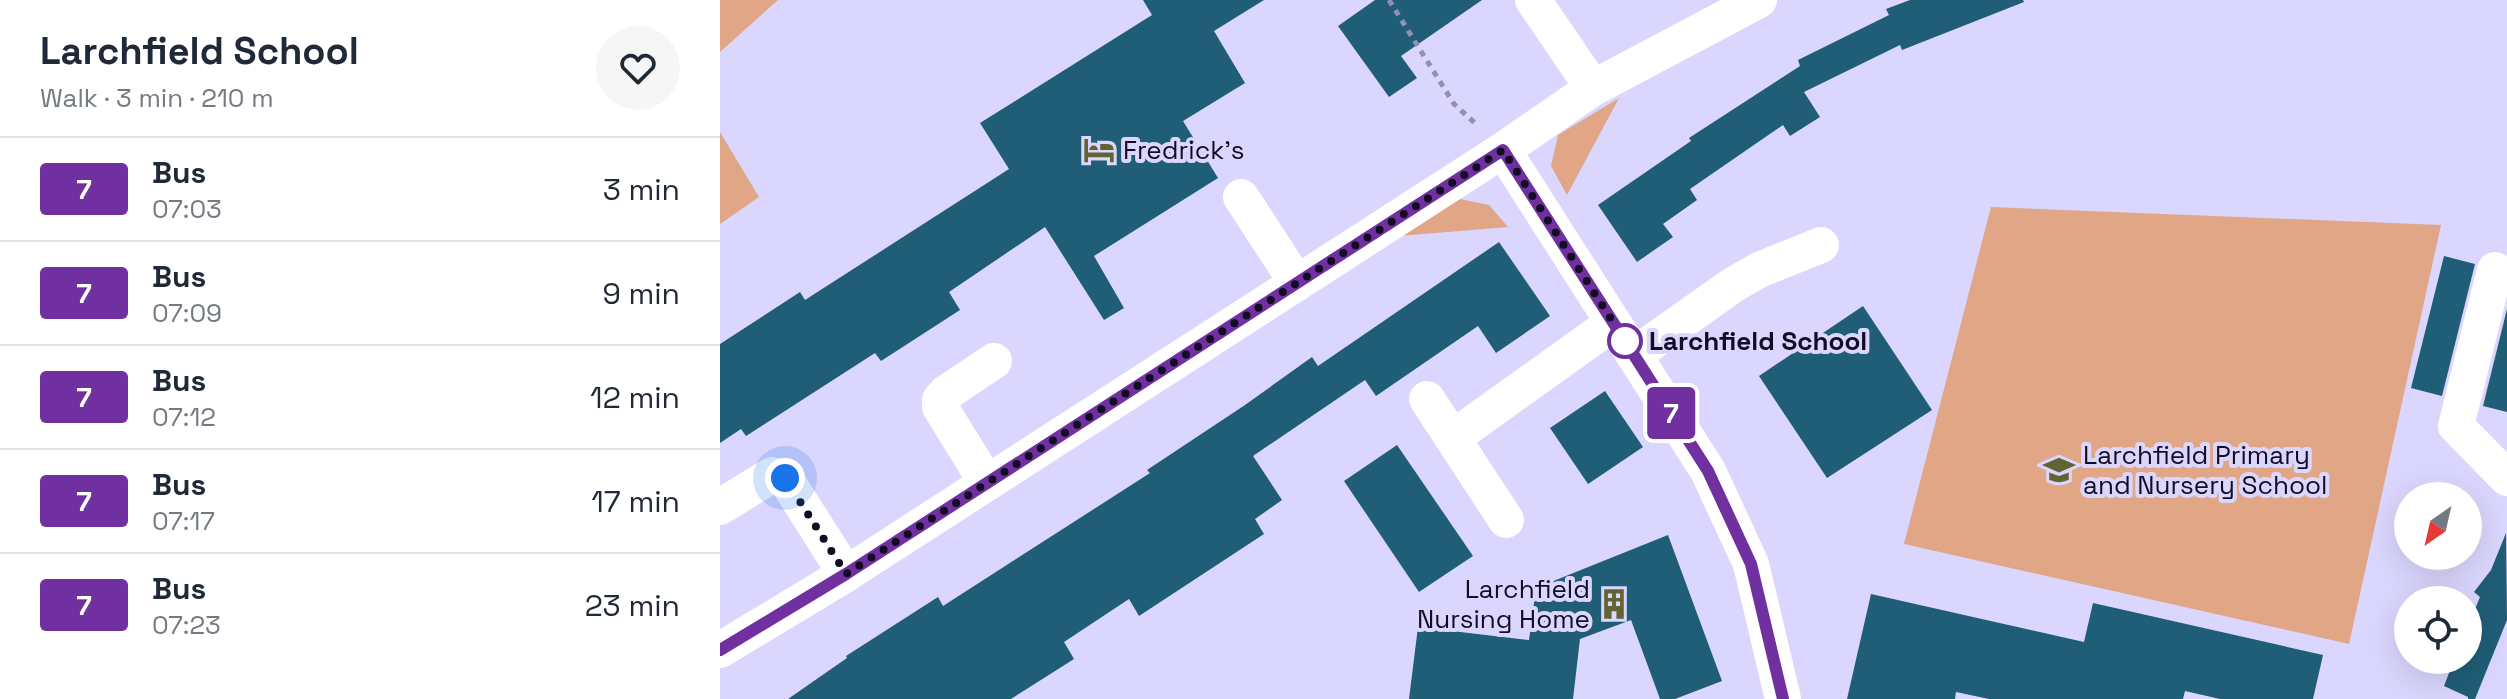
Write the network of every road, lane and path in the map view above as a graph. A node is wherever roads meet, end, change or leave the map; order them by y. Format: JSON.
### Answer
{"nodes":[{"id":1,"x":1389,"y":0,"type":"edge"},
{"id":2,"x":1533,"y":0,"type":"edge"},
{"id":3,"x":1759,"y":0,"type":"edge"},
{"id":4,"x":1593,"y":88,"type":"junction"},
{"id":5,"x":1503,"y":150,"type":"junction"},
{"id":6,"x":1241,"y":197,"type":"dead end"},
{"id":7,"x":1821,"y":245,"type":"dead end"},
{"id":8,"x":2495,"y":270,"type":"dead end"},
{"id":9,"x":1297,"y":283,"type":"junction"},
{"id":10,"x":1613,"y":323,"type":"junction"},
{"id":11,"x":1634,"y":355,"type":"junction"},
{"id":12,"x":994,"y":361,"type":"dead end"},
{"id":13,"x":1427,"y":399,"type":"dead end"},
{"id":14,"x":1454,"y":437,"type":"junction"},
{"id":15,"x":2507,"y":478,"type":"edge"},
{"id":16,"x":987,"y":483,"type":"junction"},
{"id":17,"x":720,"y":507,"type":"edge"},
{"id":18,"x":1506,"y":520,"type":"dead end"},
{"id":19,"x":846,"y":574,"type":"junction"},
{"id":20,"x":720,"y":650,"type":"edge"},
{"id":21,"x":1783,"y":699,"type":"edge"}],
"edges":[{"from":1,"to":5,"type":"path"},
{"from":2,"to":4,"type":"street"},
{"from":3,"to":4,"type":"street"},
{"from":4,"to":5,"type":"street"},
{"from":5,"to":9,"type":"street"},
{"from":5,"to":10,"type":"street"},
{"from":6,"to":9,"type":"street"},
{"from":7,"to":11,"type":"street"},
{"from":8,"to":15,"type":"street"},
{"from":9,"to":16,"type":"street"},
{"from":10,"to":11,"type":"street"},
{"from":10,"to":14,"type":"street"},
{"from":11,"to":21,"type":"street"},
{"from":12,"to":16,"type":"street"},
{"from":13,"to":14,"type":"street"},
{"from":14,"to":18,"type":"street"},
{"from":16,"to":19,"type":"street"},
{"from":17,"to":19,"type":"street"},
{"from":19,"to":20,"type":"street"}]}
